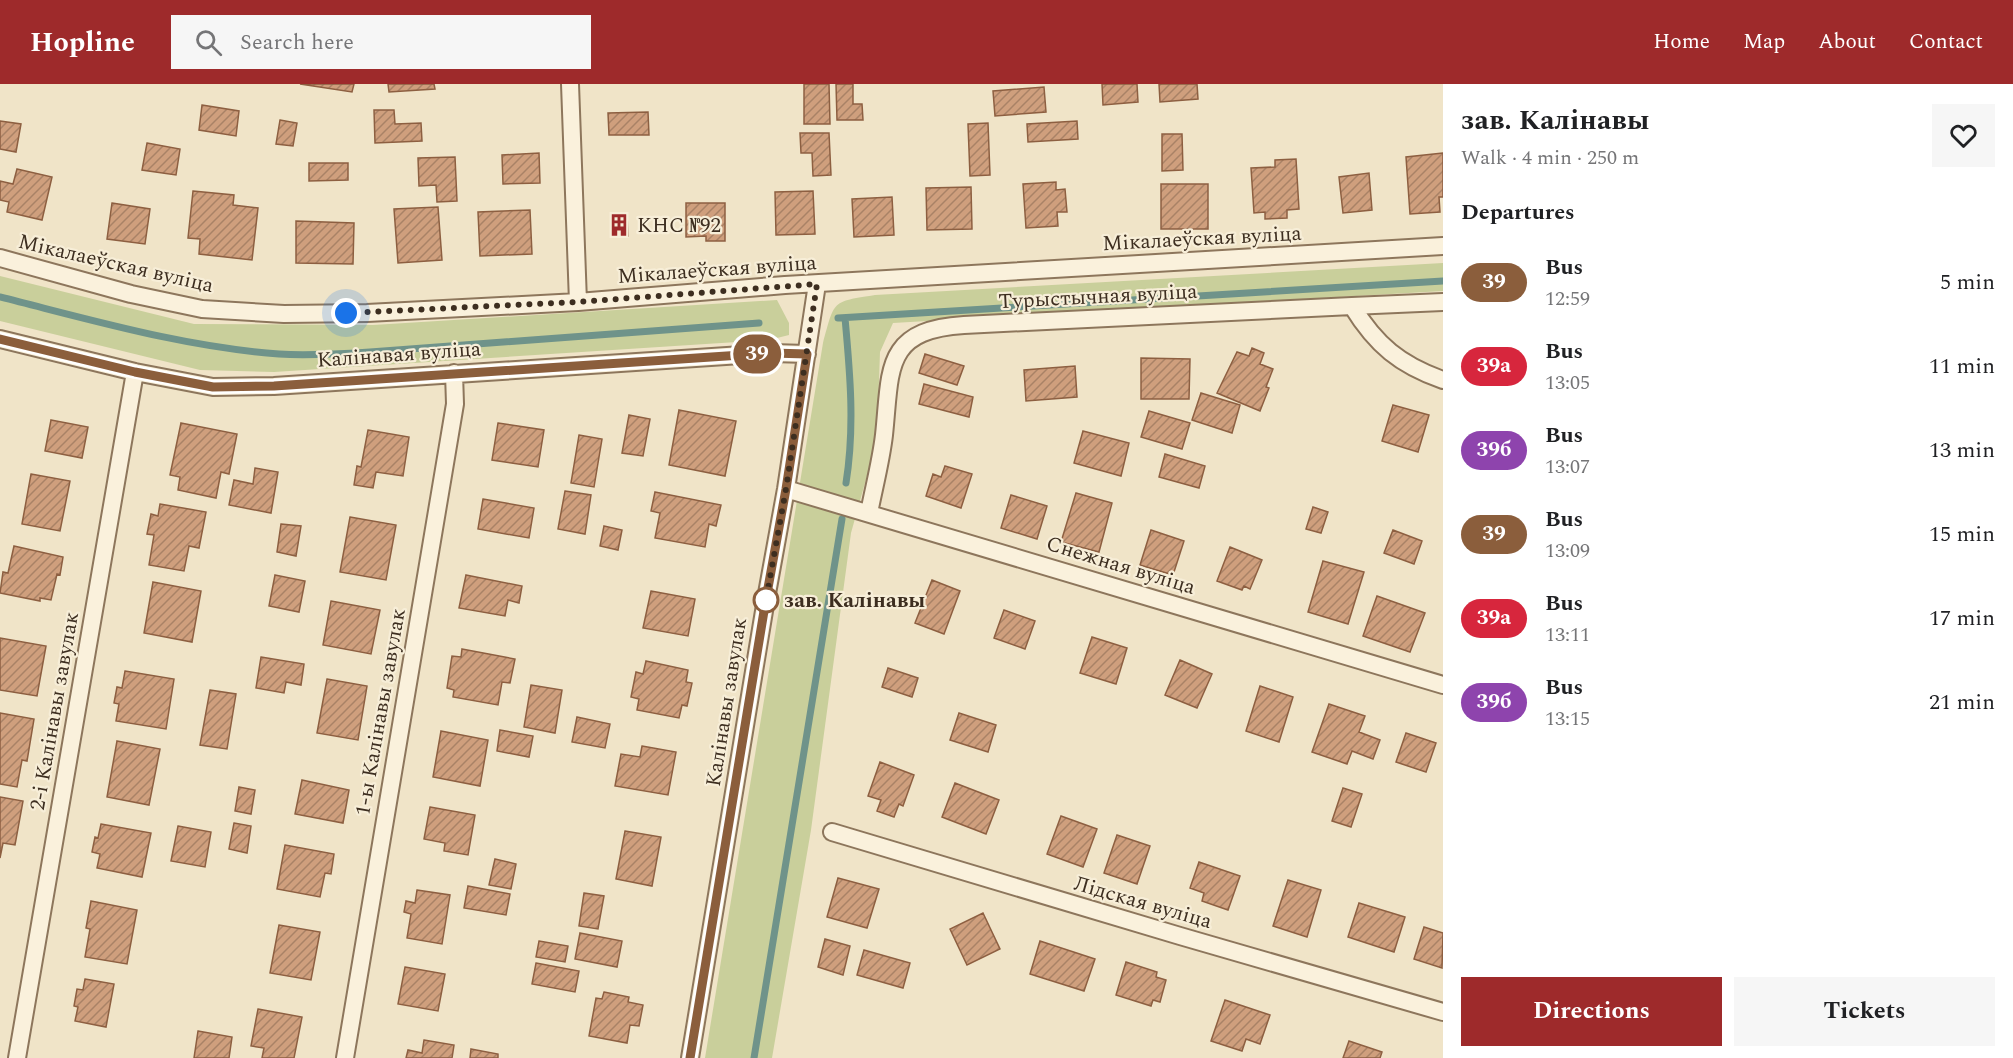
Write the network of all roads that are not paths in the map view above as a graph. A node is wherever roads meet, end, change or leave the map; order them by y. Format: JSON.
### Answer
{"nodes":[{"id":1,"x":570,"y":84,"type":"edge"},
{"id":2,"x":1443,"y":246,"type":"edge"},
{"id":3,"x":0,"y":258,"type":"edge"},
{"id":4,"x":817,"y":284,"type":"junction"},
{"id":5,"x":578,"y":302,"type":"junction"},
{"id":6,"x":1443,"y":302,"type":"edge"},
{"id":7,"x":1352,"y":306,"type":"junction"},
{"id":8,"x":0,"y":339,"type":"edge"},
{"id":9,"x":807,"y":354,"type":"junction"},
{"id":10,"x":135,"y":372,"type":"junction"},
{"id":11,"x":454,"y":373,"type":"junction"},
{"id":12,"x":1443,"y":380,"type":"edge"},
{"id":13,"x":786,"y":489,"type":"junction"},
{"id":14,"x":869,"y":513,"type":"junction"},
{"id":15,"x":1443,"y":685,"type":"edge"},
{"id":16,"x":832,"y":832,"type":"dead end"},
{"id":17,"x":1443,"y":1012,"type":"edge"},
{"id":18,"x":17,"y":1058,"type":"edge"},
{"id":19,"x":345,"y":1058,"type":"edge"},
{"id":20,"x":690,"y":1058,"type":"edge"}],
"edges":[{"from":1,"to":5,"type":"street"},
{"from":2,"to":4,"type":"street","name":"Мікалаеўская вуліца"},
{"from":3,"to":5,"type":"street","name":"Мікалаеўская вуліца"},
{"from":4,"to":5,"type":"street","name":"Мікалаеўская вуліца"},
{"from":4,"to":9,"type":"street","name":"Калінавы завулак"},
{"from":6,"to":7,"type":"street","name":"Турыстычная вуліца"},
{"from":7,"to":12,"type":"street"},
{"from":7,"to":14,"type":"street","name":"Турыстычная вуліца"},
{"from":8,"to":10,"type":"street","name":"Калінавая вуліца"},
{"from":9,"to":11,"type":"street","name":"Калінавая вуліца"},
{"from":9,"to":13,"type":"street","name":"Калінавы завулак"},
{"from":10,"to":11,"type":"street","name":"Калінавая вуліца"},
{"from":10,"to":18,"type":"street","name":"2-і Калінавы завулак"},
{"from":11,"to":19,"type":"street","name":"1-ы Калінавы завулак"},
{"from":13,"to":14,"type":"street","name":"Снежная вуліца"},
{"from":13,"to":20,"type":"street","name":"Калінавы завулак"},
{"from":14,"to":15,"type":"street","name":"Снежная вуліца"},
{"from":16,"to":17,"type":"street","name":"Лідская вуліца"}]}
